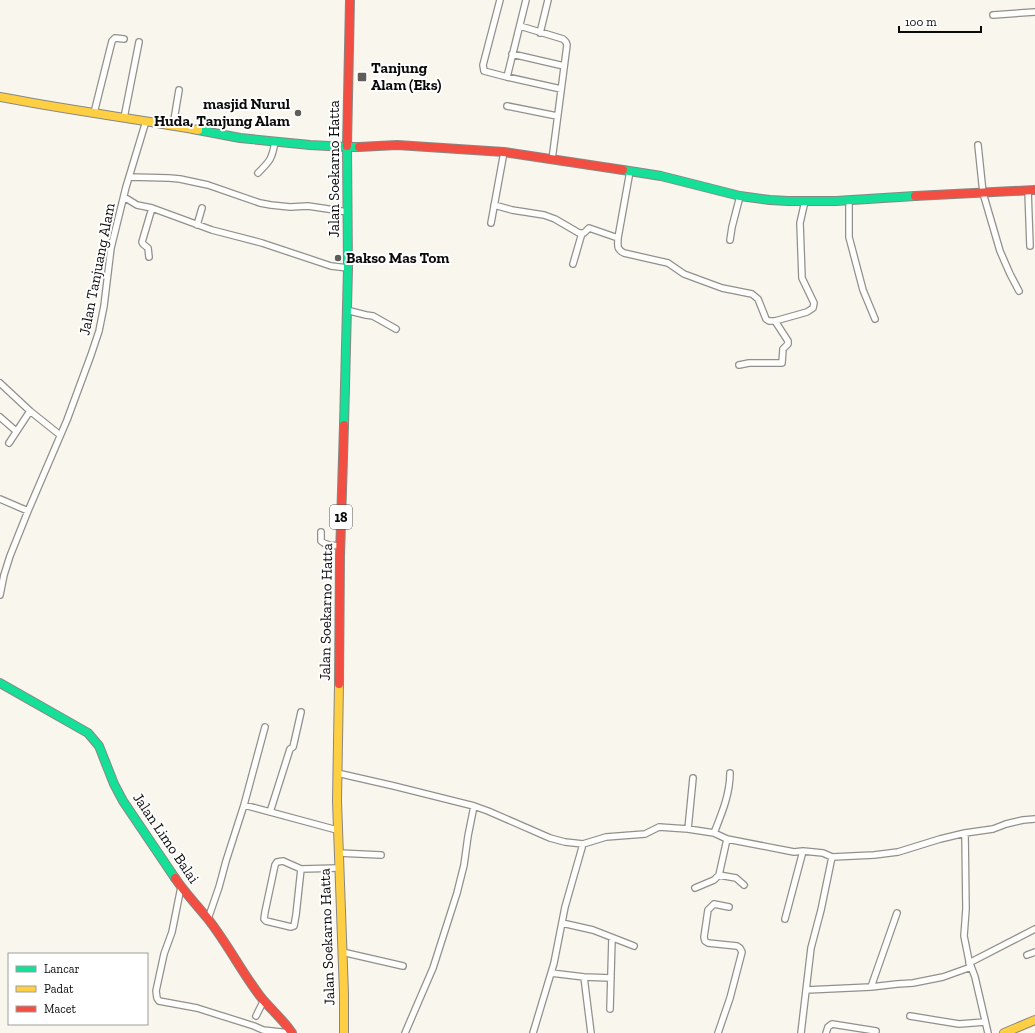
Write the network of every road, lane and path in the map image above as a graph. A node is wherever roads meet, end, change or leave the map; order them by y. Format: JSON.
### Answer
{"nodes":[{"id":1,"x":350,"y":0,"type":"edge"},
{"id":2,"x":500,"y":0,"type":"edge"},
{"id":3,"x":526,"y":0,"type":"edge"},
{"id":4,"x":548,"y":0,"type":"edge"},
{"id":5,"x":1035,"y":12,"type":"edge"},
{"id":6,"x":993,"y":15,"type":"dead end"},
{"id":7,"x":520,"y":26,"type":"junction"},
{"id":8,"x":540,"y":33,"type":"junction"},
{"id":9,"x":124,"y":39,"type":"dead end"},
{"id":10,"x":139,"y":42,"type":"dead end"},
{"id":11,"x":512,"y":54,"type":"junction"},
{"id":12,"x":564,"y":66,"type":"junction"},
{"id":13,"x":507,"y":77,"type":"junction"},
{"id":14,"x":561,"y":89,"type":"junction"},
{"id":15,"x":179,"y":90,"type":"dead end"},
{"id":16,"x":0,"y":97,"type":"edge"},
{"id":17,"x":507,"y":106,"type":"dead end"},
{"id":18,"x":94,"y":114,"type":"junction"},
{"id":19,"x":557,"y":116,"type":"junction"},
{"id":20,"x":124,"y":118,"type":"junction"},
{"id":21,"x":146,"y":121,"type":"junction"},
{"id":22,"x":173,"y":126,"type":"junction"},
{"id":23,"x":275,"y":142,"type":"junction"},
{"id":24,"x":978,"y":145,"type":"dead end"},
{"id":25,"x":347,"y":146,"type":"junction"},
{"id":26,"x":504,"y":152,"type":"junction"},
{"id":27,"x":552,"y":160,"type":"junction"},
{"id":28,"x":630,"y":171,"type":"junction"},
{"id":29,"x":258,"y":173,"type":"dead end"},
{"id":30,"x":129,"y":177,"type":"junction"},
{"id":31,"x":1031,"y":190,"type":"edge"},
{"id":32,"x":983,"y":193,"type":"junction"},
{"id":33,"x":740,"y":196,"type":"junction"},
{"id":34,"x":124,"y":197,"type":"junction"},
{"id":35,"x":849,"y":200,"type":"junction"},
{"id":36,"x":805,"y":201,"type":"junction"},
{"id":37,"x":494,"y":205,"type":"junction"},
{"id":38,"x":152,"y":208,"type":"junction"},
{"id":39,"x":202,"y":208,"type":"dead end"},
{"id":40,"x":348,"y":212,"type":"junction"},
{"id":41,"x":491,"y":223,"type":"dead end"},
{"id":42,"x":198,"y":225,"type":"junction"},
{"id":43,"x":582,"y":233,"type":"junction"},
{"id":44,"x":618,"y":238,"type":"junction"},
{"id":45,"x":730,"y":240,"type":"dead end"},
{"id":46,"x":1030,"y":246,"type":"dead end"},
{"id":47,"x":149,"y":257,"type":"dead end"},
{"id":48,"x":573,"y":264,"type":"dead end"},
{"id":49,"x":348,"y":268,"type":"junction"},
{"id":50,"x":1019,"y":291,"type":"dead end"},
{"id":51,"x":346,"y":310,"type":"junction"},
{"id":52,"x":875,"y":320,"type":"dead end"},
{"id":53,"x":775,"y":321,"type":"junction"},
{"id":54,"x":396,"y":329,"type":"dead end"},
{"id":55,"x":739,"y":364,"type":"dead end"},
{"id":56,"x":0,"y":383,"type":"edge"},
{"id":57,"x":30,"y":412,"type":"junction"},
{"id":58,"x":0,"y":417,"type":"edge"},
{"id":59,"x":16,"y":431,"type":"junction"},
{"id":60,"x":60,"y":435,"type":"junction"},
{"id":61,"x":9,"y":443,"type":"dead end"},
{"id":62,"x":0,"y":499,"type":"edge"},
{"id":63,"x":28,"y":511,"type":"junction"},
{"id":64,"x":321,"y":532,"type":"dead end"},
{"id":65,"x":340,"y":546,"type":"junction"},
{"id":66,"x":0,"y":595,"type":"edge"},
{"id":67,"x":0,"y":683,"type":"edge"},
{"id":68,"x":301,"y":712,"type":"dead end"},
{"id":69,"x":265,"y":727,"type":"dead end"},
{"id":70,"x":337,"y":773,"type":"junction"},
{"id":71,"x":730,"y":773,"type":"dead end"},
{"id":72,"x":693,"y":778,"type":"dead end"},
{"id":73,"x":244,"y":805,"type":"junction"},
{"id":74,"x":474,"y":806,"type":"junction"},
{"id":75,"x":270,"y":812,"type":"junction"},
{"id":76,"x":1035,"y":819,"type":"edge"},
{"id":77,"x":688,"y":829,"type":"junction"},
{"id":78,"x":337,"y":830,"type":"junction"},
{"id":79,"x":714,"y":833,"type":"junction"},
{"id":80,"x":965,"y":833,"type":"junction"},
{"id":81,"x":727,"y":840,"type":"junction"},
{"id":82,"x":583,"y":844,"type":"junction"},
{"id":83,"x":803,"y":851,"type":"junction"},
{"id":84,"x":338,"y":853,"type":"junction"},
{"id":85,"x":381,"y":855,"type":"dead end"},
{"id":86,"x":832,"y":857,"type":"junction"},
{"id":87,"x":339,"y":868,"type":"junction"},
{"id":88,"x":301,"y":869,"type":"junction"},
{"id":89,"x":719,"y":875,"type":"junction"},
{"id":90,"x":744,"y":885,"type":"dead end"},
{"id":91,"x":181,"y":887,"type":"junction"},
{"id":92,"x":695,"y":888,"type":"dead end"},
{"id":93,"x":729,"y":908,"type":"dead end"},
{"id":94,"x":897,"y":913,"type":"dead end"},
{"id":95,"x":208,"y":919,"type":"junction"},
{"id":96,"x":785,"y":919,"type":"dead end"},
{"id":97,"x":562,"y":923,"type":"junction"},
{"id":98,"x":1035,"y":929,"type":"edge"},
{"id":99,"x":612,"y":938,"type":"junction"},
{"id":100,"x":634,"y":946,"type":"dead end"},
{"id":101,"x":342,"y":952,"type":"junction"},
{"id":102,"x":1035,"y":952,"type":"edge"},
{"id":103,"x":1027,"y":955,"type":"dead end"},
{"id":104,"x":970,"y":965,"type":"junction"},
{"id":105,"x":403,"y":966,"type":"dead end"},
{"id":106,"x":551,"y":972,"type":"junction"},
{"id":107,"x":584,"y":977,"type":"junction"},
{"id":108,"x":611,"y":978,"type":"junction"},
{"id":109,"x":871,"y":987,"type":"junction"},
{"id":110,"x":806,"y":990,"type":"junction"},
{"id":111,"x":264,"y":1000,"type":"junction"},
{"id":112,"x":610,"y":1010,"type":"dead end"},
{"id":113,"x":256,"y":1016,"type":"dead end"},
{"id":114,"x":910,"y":1016,"type":"dead end"},
{"id":115,"x":1035,"y":1020,"type":"edge"},
{"id":116,"x":985,"y":1022,"type":"junction"},
{"id":117,"x":876,"y":1031,"type":"dead end"},
{"id":118,"x":291,"y":1033,"type":"edge"},
{"id":119,"x":344,"y":1033,"type":"edge"},
{"id":120,"x":405,"y":1033,"type":"edge"},
{"id":121,"x":533,"y":1033,"type":"edge"},
{"id":122,"x":591,"y":1033,"type":"edge"},
{"id":123,"x":718,"y":1033,"type":"edge"},
{"id":124,"x":802,"y":1033,"type":"edge"},
{"id":125,"x":826,"y":1033,"type":"edge"},
{"id":126,"x":988,"y":1033,"type":"edge"},
{"id":127,"x":1004,"y":1033,"type":"edge"}],
"edges":[{"from":1,"to":25,"type":"main road","name":"Jalan Soekarno Hatta","number":"18"},
{"from":2,"to":13,"type":"street"},
{"from":3,"to":7,"type":"street"},
{"from":4,"to":8,"type":"street"},
{"from":5,"to":6,"type":"street"},
{"from":7,"to":8,"type":"street"},
{"from":7,"to":11,"type":"street"},
{"from":8,"to":12,"type":"street"},
{"from":9,"to":18,"type":"street"},
{"from":10,"to":20,"type":"street"},
{"from":11,"to":12,"type":"street"},
{"from":11,"to":13,"type":"street"},
{"from":12,"to":14,"type":"street"},
{"from":13,"to":14,"type":"street"},
{"from":14,"to":19,"type":"street"},
{"from":15,"to":22,"type":"street"},
{"from":16,"to":18,"type":"main road"},
{"from":17,"to":19,"type":"street"},
{"from":18,"to":20,"type":"main road"},
{"from":19,"to":27,"type":"street"},
{"from":20,"to":21,"type":"main road"},
{"from":21,"to":22,"type":"main road"},
{"from":21,"to":30,"type":"street","name":"Jalan Tanjuang Alam"},
{"from":22,"to":23,"type":"main road"},
{"from":23,"to":25,"type":"main road"},
{"from":23,"to":29,"type":"street"},
{"from":24,"to":32,"type":"street"},
{"from":25,"to":26,"type":"main road"},
{"from":25,"to":40,"type":"main road","name":"Jalan Soekarno Hatta","number":"18"},
{"from":26,"to":27,"type":"main road"},
{"from":26,"to":37,"type":"street"},
{"from":27,"to":28,"type":"main road"},
{"from":28,"to":33,"type":"main road"},
{"from":28,"to":44,"type":"street"},
{"from":30,"to":34,"type":"street","name":"Jalan Tanjuang Alam"},
{"from":30,"to":40,"type":"street"},
{"from":31,"to":32,"type":"main road"},
{"from":31,"to":46,"type":"street"},
{"from":32,"to":35,"type":"main road"},
{"from":32,"to":50,"type":"street"},
{"from":33,"to":36,"type":"main road"},
{"from":33,"to":45,"type":"street"},
{"from":34,"to":38,"type":"street"},
{"from":34,"to":60,"type":"street","name":"Jalan Tanjuang Alam"},
{"from":35,"to":36,"type":"main road"},
{"from":35,"to":52,"type":"street"},
{"from":36,"to":53,"type":"street"},
{"from":37,"to":41,"type":"street"},
{"from":37,"to":43,"type":"street"},
{"from":38,"to":42,"type":"street"},
{"from":38,"to":47,"type":"street"},
{"from":39,"to":42,"type":"street"},
{"from":40,"to":49,"type":"main road","name":"Jalan Soekarno Hatta","number":"18"},
{"from":42,"to":49,"type":"street"},
{"from":43,"to":44,"type":"street"},
{"from":43,"to":48,"type":"street"},
{"from":44,"to":53,"type":"street"},
{"from":49,"to":51,"type":"main road","name":"Jalan Soekarno Hatta","number":"18"},
{"from":51,"to":54,"type":"street"},
{"from":51,"to":65,"type":"main road","name":"Jalan Soekarno Hatta","number":"18"},
{"from":53,"to":55,"type":"street"},
{"from":56,"to":57,"type":"street"},
{"from":57,"to":59,"type":"street"},
{"from":57,"to":60,"type":"street"},
{"from":58,"to":59,"type":"street"},
{"from":59,"to":61,"type":"street"},
{"from":60,"to":63,"type":"street","name":"Jalan Tanjuang Alam"},
{"from":62,"to":63,"type":"street"},
{"from":63,"to":66,"type":"street","name":"Jalan Tanjuang Alam"},
{"from":64,"to":65,"type":"street"},
{"from":65,"to":70,"type":"main road","name":"Jalan Soekarno Hatta","number":"18"},
{"from":67,"to":91,"type":"main road","name":"Jalan Limo Balai"},
{"from":68,"to":75,"type":"street"},
{"from":69,"to":73,"type":"street"},
{"from":70,"to":74,"type":"street"},
{"from":70,"to":78,"type":"main road","name":"Jalan Soekarno Hatta","number":"18"},
{"from":71,"to":79,"type":"street"},
{"from":72,"to":77,"type":"street"},
{"from":73,"to":75,"type":"street"},
{"from":73,"to":95,"type":"street"},
{"from":74,"to":82,"type":"street"},
{"from":74,"to":120,"type":"street"},
{"from":75,"to":78,"type":"street"},
{"from":76,"to":80,"type":"street"},
{"from":77,"to":79,"type":"street"},
{"from":77,"to":82,"type":"street"},
{"from":78,"to":84,"type":"main road","name":"Jalan Soekarno Hatta","number":"18"},
{"from":79,"to":81,"type":"street"},
{"from":80,"to":86,"type":"street"},
{"from":80,"to":104,"type":"street"},
{"from":81,"to":83,"type":"street"},
{"from":81,"to":89,"type":"street"},
{"from":82,"to":97,"type":"street"},
{"from":83,"to":86,"type":"street"},
{"from":83,"to":96,"type":"street"},
{"from":84,"to":85,"type":"street"},
{"from":84,"to":87,"type":"main road","name":"Jalan Soekarno Hatta","number":"18"},
{"from":86,"to":110,"type":"street"},
{"from":87,"to":88,"type":"street"},
{"from":87,"to":101,"type":"main road","name":"Jalan Soekarno Hatta","number":"18"},
{"from":88,"to":88,"type":"street"},
{"from":89,"to":90,"type":"street"},
{"from":89,"to":92,"type":"street"},
{"from":91,"to":95,"type":"main road","name":"Jalan Limo Balai"},
{"from":91,"to":118,"type":"street"},
{"from":93,"to":123,"type":"street"},
{"from":94,"to":109,"type":"street"},
{"from":95,"to":111,"type":"main road","name":"Jalan Limo Balai"},
{"from":97,"to":99,"type":"street"},
{"from":97,"to":106,"type":"street"},
{"from":98,"to":104,"type":"street"},
{"from":99,"to":100,"type":"street"},
{"from":99,"to":108,"type":"street"},
{"from":101,"to":105,"type":"street"},
{"from":101,"to":119,"type":"main road","name":"Jalan Soekarno Hatta","number":"18"},
{"from":102,"to":103,"type":"street"},
{"from":104,"to":109,"type":"street"},
{"from":104,"to":116,"type":"street"},
{"from":106,"to":107,"type":"street"},
{"from":106,"to":121,"type":"street"},
{"from":107,"to":108,"type":"street"},
{"from":107,"to":122,"type":"street"},
{"from":108,"to":112,"type":"street"},
{"from":109,"to":110,"type":"street"},
{"from":110,"to":124,"type":"street"},
{"from":111,"to":113,"type":"street"},
{"from":111,"to":118,"type":"main road","name":"Jalan Limo Balai"},
{"from":114,"to":116,"type":"street"},
{"from":115,"to":127,"type":"main road"},
{"from":116,"to":126,"type":"street"},
{"from":117,"to":125,"type":"street"}]}
